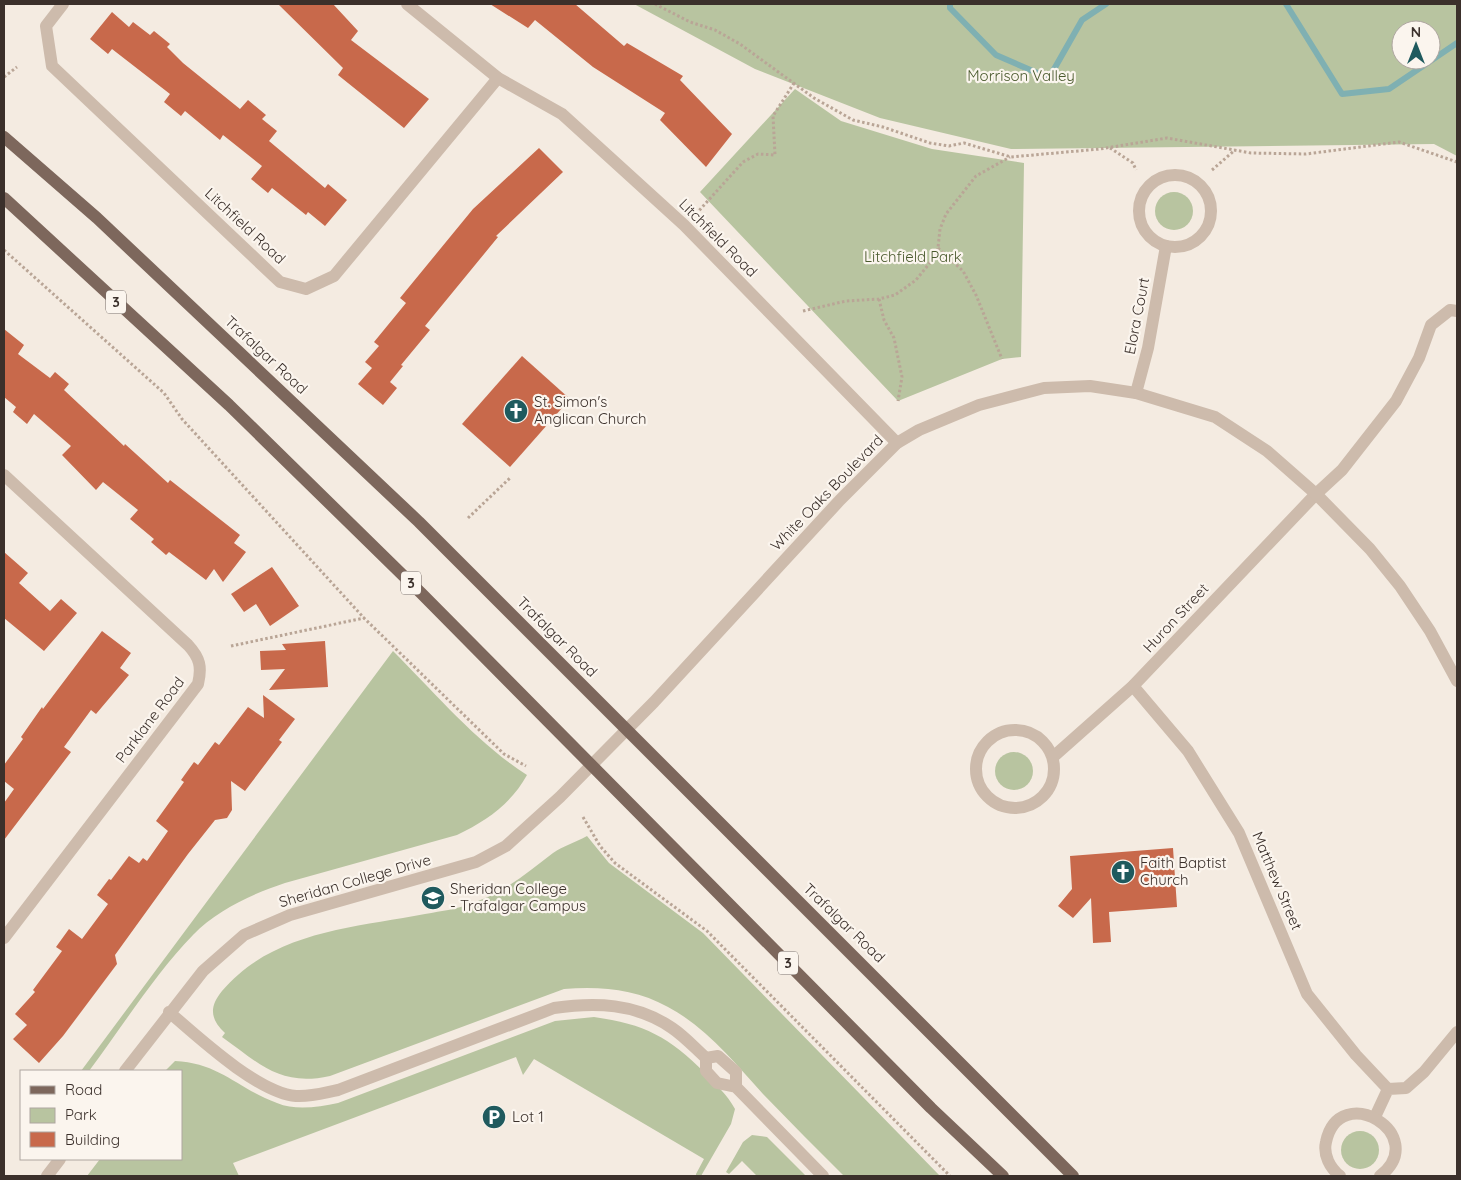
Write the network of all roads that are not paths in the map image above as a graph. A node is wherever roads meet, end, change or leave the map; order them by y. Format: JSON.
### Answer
{"nodes":[{"id":1,"x":63,"y":4,"type":"edge"},
{"id":2,"x":407,"y":4,"type":"edge"},
{"id":3,"x":498,"y":78,"type":"junction"},
{"id":4,"x":4,"y":137,"type":"edge"},
{"id":5,"x":4,"y":198,"type":"edge"},
{"id":6,"x":1166,"y":246,"type":"junction"},
{"id":7,"x":1457,"y":311,"type":"edge"},
{"id":8,"x":1136,"y":393,"type":"junction"},
{"id":9,"x":896,"y":443,"type":"junction"},
{"id":10,"x":4,"y":475,"type":"edge"},
{"id":11,"x":1316,"y":494,"type":"junction"},
{"id":12,"x":1457,"y":681,"type":"edge"},
{"id":13,"x":1134,"y":686,"type":"junction"},
{"id":14,"x":627,"y":730,"type":"junction"},
{"id":15,"x":1052,"y":757,"type":"junction"},
{"id":16,"x":591,"y":765,"type":"junction"},
{"id":17,"x":4,"y":938,"type":"edge"},
{"id":18,"x":169,"y":1012,"type":"junction"},
{"id":19,"x":1457,"y":1032,"type":"edge"},
{"id":20,"x":706,"y":1058,"type":"junction"},
{"id":21,"x":126,"y":1070,"type":"edge"},
{"id":22,"x":736,"y":1088,"type":"junction"},
{"id":23,"x":1388,"y":1089,"type":"junction"},
{"id":24,"x":1375,"y":1117,"type":"junction"},
{"id":25,"x":59,"y":1160,"type":"edge"},
{"id":26,"x":47,"y":1176,"type":"edge"},
{"id":27,"x":824,"y":1176,"type":"edge"},
{"id":28,"x":1003,"y":1176,"type":"edge"},
{"id":29,"x":1073,"y":1176,"type":"edge"},
{"id":30,"x":1340,"y":1176,"type":"edge"},
{"id":31,"x":1380,"y":1176,"type":"edge"}],
"edges":[{"from":1,"to":3,"type":"street","name":"Litchfield Road"},
{"from":2,"to":3,"type":"street","name":"Litchfield Road"},
{"from":3,"to":9,"type":"street","name":"Litchfield Road"},
{"from":4,"to":14,"type":"main road","name":"Trafalgar Road"},
{"from":5,"to":16,"type":"main road","number":"3"},
{"from":6,"to":6,"type":"street"},
{"from":6,"to":8,"type":"street","name":"Elora Court"},
{"from":7,"to":11,"type":"street","name":"Huron Street"},
{"from":8,"to":9,"type":"street","name":"White Oaks Boulevard"},
{"from":8,"to":11,"type":"street","name":"White Oaks Boulevard"},
{"from":9,"to":14,"type":"street","name":"White Oaks Boulevard"},
{"from":10,"to":17,"type":"street","name":"Parklane Road"},
{"from":11,"to":12,"type":"street","name":"White Oaks Boulevard"},
{"from":11,"to":13,"type":"street","name":"Huron Street"},
{"from":13,"to":15,"type":"street","name":"Huron Street"},
{"from":13,"to":23,"type":"street","name":"Matthew Street"},
{"from":14,"to":16,"type":"street","name":"White Oaks Boulevard"},
{"from":14,"to":29,"type":"main road","name":"Trafalgar Road"},
{"from":15,"to":15,"type":"street"},
{"from":16,"to":18,"type":"street","name":"Sheridan College Drive"},
{"from":16,"to":28,"type":"main road","number":"3"},
{"from":18,"to":20,"type":"street"},
{"from":18,"to":21,"type":"street","name":"Sheridan College Drive"},
{"from":19,"to":23,"type":"street"},
{"from":20,"to":22,"type":"street"},
{"from":20,"to":22,"type":"street"},
{"from":22,"to":27,"type":"street"},
{"from":23,"to":24,"type":"street"},
{"from":24,"to":30,"type":"street"},
{"from":24,"to":31,"type":"street"},
{"from":25,"to":26,"type":"street"}]}
